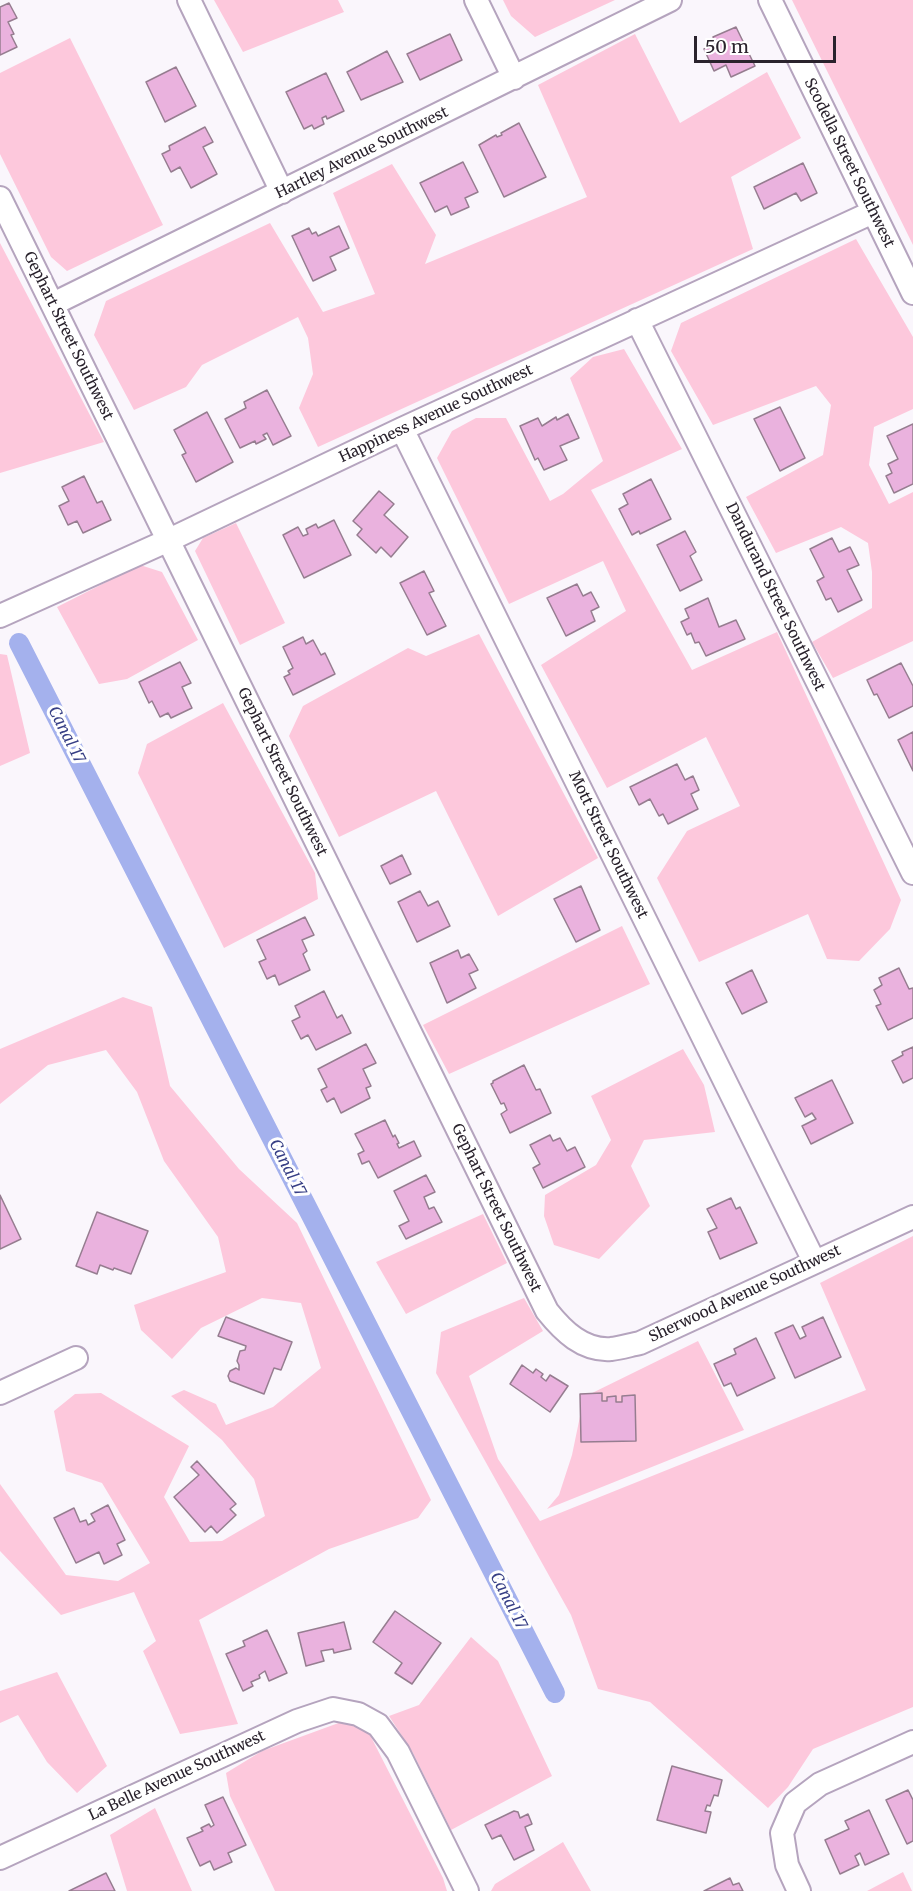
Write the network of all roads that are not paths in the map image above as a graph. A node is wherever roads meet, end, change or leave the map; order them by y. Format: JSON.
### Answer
{"nodes":[{"id":1,"x":189,"y":0,"type":"edge"},
{"id":2,"x":477,"y":0,"type":"edge"},
{"id":3,"x":670,"y":0,"type":"edge"},
{"id":4,"x":770,"y":0,"type":"edge"},
{"id":5,"x":514,"y":78,"type":"junction"},
{"id":6,"x":282,"y":192,"type":"junction"},
{"id":7,"x":0,"y":198,"type":"edge"},
{"id":8,"x":873,"y":212,"type":"junction"},
{"id":9,"x":913,"y":292,"type":"edge"},
{"id":10,"x":53,"y":304,"type":"junction"},
{"id":11,"x":637,"y":320,"type":"junction"},
{"id":12,"x":402,"y":429,"type":"junction"},
{"id":13,"x":169,"y":540,"type":"junction"},
{"id":14,"x":0,"y":616,"type":"edge"},
{"id":15,"x":913,"y":873,"type":"edge"},
{"id":16,"x":913,"y":1217,"type":"edge"},
{"id":17,"x":814,"y":1262,"type":"junction"},
{"id":18,"x":574,"y":1338,"type":"joint"},
{"id":19,"x":76,"y":1358,"type":"dead end"},
{"id":20,"x":0,"y":1393,"type":"edge"},
{"id":21,"x":913,"y":1742,"type":"edge"},
{"id":22,"x":0,"y":1858,"type":"edge"},
{"id":23,"x":467,"y":1891,"type":"edge"},
{"id":24,"x":799,"y":1891,"type":"edge"}],
"edges":[{"from":1,"to":6,"type":"street"},
{"from":2,"to":5,"type":"street"},
{"from":3,"to":5,"type":"street","name":"Hartley Avenue Southwest"},
{"from":4,"to":8,"type":"street","name":"Scodella Street Southwest"},
{"from":5,"to":6,"type":"street","name":"Hartley Avenue Southwest"},
{"from":6,"to":10,"type":"street","name":"Hartley Avenue Southwest"},
{"from":7,"to":10,"type":"street","name":"Gephart Street Southwest"},
{"from":8,"to":9,"type":"street","name":"Scodella Street Southwest"},
{"from":8,"to":11,"type":"street","name":"Happiness Avenue Southwest"},
{"from":10,"to":13,"type":"street","name":"Gephart Street Southwest"},
{"from":11,"to":12,"type":"street","name":"Happiness Avenue Southwest"},
{"from":11,"to":15,"type":"street","name":"Dandurand Street Southwest"},
{"from":12,"to":13,"type":"street","name":"Happiness Avenue Southwest"},
{"from":12,"to":17,"type":"street","name":"Mott Street Southwest"},
{"from":13,"to":14,"type":"street","name":"Happiness Avenue Southwest"},
{"from":13,"to":18,"type":"street","name":"Gephart Street Southwest"},
{"from":16,"to":17,"type":"street","name":"Sherwood Avenue Southwest"},
{"from":17,"to":18,"type":"street","name":"Sherwood Avenue Southwest"},
{"from":19,"to":20,"type":"street"},
{"from":21,"to":24,"type":"street"},
{"from":22,"to":23,"type":"street","name":"La Belle Avenue Southwest"}]}
